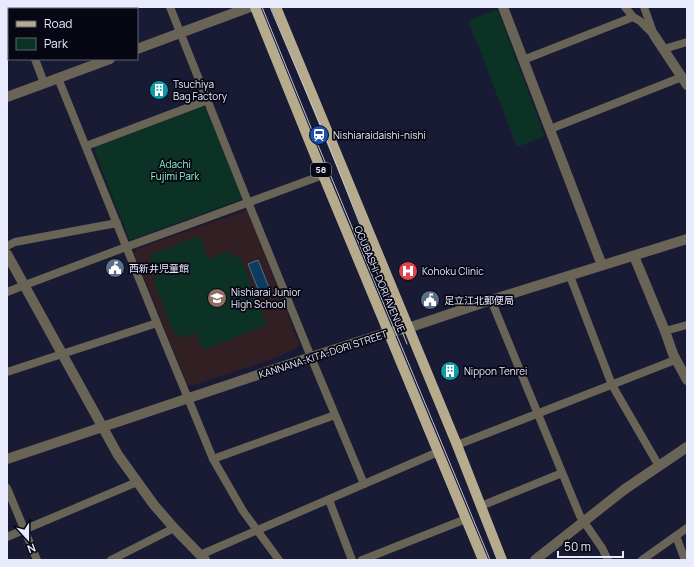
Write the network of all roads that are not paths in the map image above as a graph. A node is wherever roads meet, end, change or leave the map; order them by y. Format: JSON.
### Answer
{"nodes":[{"id":1,"x":170,"y":7,"type":"edge"},
{"id":2,"x":250,"y":7,"type":"edge"},
{"id":3,"x":255,"y":7,"type":"edge"},
{"id":4,"x":276,"y":7,"type":"edge"},
{"id":5,"x":503,"y":7,"type":"edge"},
{"id":6,"x":625,"y":7,"type":"edge"},
{"id":7,"x":644,"y":7,"type":"edge"},
{"id":8,"x":633,"y":17,"type":"junction"},
{"id":9,"x":181,"y":32,"type":"junction"},
{"id":10,"x":654,"y":34,"type":"junction"},
{"id":11,"x":687,"y":42,"type":"edge"},
{"id":12,"x":138,"y":49,"type":"edge"},
{"id":13,"x":664,"y":49,"type":"junction"},
{"id":14,"x":35,"y":60,"type":"edge"},
{"id":15,"x":107,"y":60,"type":"edge"},
{"id":16,"x":523,"y":60,"type":"junction"},
{"id":17,"x":58,"y":78,"type":"junction"},
{"id":18,"x":684,"y":81,"type":"edge"},
{"id":19,"x":44,"y":83,"type":"junction"},
{"id":20,"x":7,"y":97,"type":"edge"},
{"id":21,"x":208,"y":100,"type":"junction"},
{"id":22,"x":550,"y":129,"type":"junction"},
{"id":23,"x":86,"y":146,"type":"junction"},
{"id":24,"x":323,"y":175,"type":"junction"},
{"id":25,"x":248,"y":202,"type":"junction"},
{"id":26,"x":117,"y":223,"type":"junction"},
{"id":27,"x":687,"y":239,"type":"edge"},
{"id":28,"x":7,"y":246,"type":"edge"},
{"id":29,"x":126,"y":247,"type":"junction"},
{"id":30,"x":7,"y":254,"type":"edge"},
{"id":31,"x":634,"y":256,"type":"junction"},
{"id":32,"x":602,"y":265,"type":"junction"},
{"id":33,"x":570,"y":276,"type":"junction"},
{"id":34,"x":25,"y":285,"type":"junction"},
{"id":35,"x":7,"y":292,"type":"edge"},
{"id":36,"x":491,"y":300,"type":"junction"},
{"id":37,"x":157,"y":323,"type":"junction"},
{"id":38,"x":687,"y":326,"type":"edge"},
{"id":39,"x":408,"y":328,"type":"junction"},
{"id":40,"x":665,"y":331,"type":"junction"},
{"id":41,"x":389,"y":332,"type":"junction"},
{"id":42,"x":63,"y":354,"type":"junction"},
{"id":43,"x":311,"y":357,"type":"junction"},
{"id":44,"x":676,"y":360,"type":"junction"},
{"id":45,"x":7,"y":372,"type":"edge"},
{"id":46,"x":687,"y":380,"type":"edge"},
{"id":47,"x":612,"y":385,"type":"junction"},
{"id":48,"x":188,"y":399,"type":"junction"},
{"id":49,"x":538,"y":413,"type":"junction"},
{"id":50,"x":335,"y":415,"type":"junction"},
{"id":51,"x":102,"y":427,"type":"junction"},
{"id":52,"x":456,"y":445,"type":"junction"},
{"id":53,"x":687,"y":447,"type":"edge"},
{"id":54,"x":438,"y":452,"type":"junction"},
{"id":55,"x":7,"y":459,"type":"edge"},
{"id":56,"x":213,"y":459,"type":"junction"},
{"id":57,"x":659,"y":466,"type":"junction"},
{"id":58,"x":562,"y":473,"type":"junction"},
{"id":59,"x":137,"y":482,"type":"junction"},
{"id":60,"x":364,"y":484,"type":"junction"},
{"id":61,"x":7,"y":488,"type":"edge"},
{"id":62,"x":329,"y":500,"type":"junction"},
{"id":63,"x":481,"y":506,"type":"junction"},
{"id":64,"x":466,"y":519,"type":"junction"},
{"id":65,"x":583,"y":521,"type":"junction"},
{"id":66,"x":174,"y":528,"type":"junction"},
{"id":67,"x":687,"y":528,"type":"edge"},
{"id":68,"x":24,"y":530,"type":"junction"},
{"id":69,"x":257,"y":530,"type":"junction"},
{"id":70,"x":676,"y":536,"type":"junction"},
{"id":71,"x":7,"y":537,"type":"edge"},
{"id":72,"x":202,"y":558,"type":"edge"},
{"id":73,"x":37,"y":560,"type":"edge"},
{"id":74,"x":111,"y":560,"type":"edge"},
{"id":75,"x":279,"y":560,"type":"edge"},
{"id":76,"x":352,"y":560,"type":"edge"},
{"id":77,"x":362,"y":560,"type":"edge"},
{"id":78,"x":483,"y":560,"type":"edge"},
{"id":79,"x":502,"y":560,"type":"edge"},
{"id":80,"x":535,"y":560,"type":"edge"},
{"id":81,"x":608,"y":560,"type":"edge"},
{"id":82,"x":642,"y":560,"type":"edge"},
{"id":83,"x":685,"y":560,"type":"edge"}],
"edges":[{"from":1,"to":9,"type":"street"},
{"from":2,"to":9,"type":"street"},
{"from":3,"to":24,"type":"main road","name":"OGUBASHI-DORI AVENUE","number":"58"},
{"from":4,"to":39,"type":"main road","name":"OGUBASHI-DORI AVENUE","number":"58"},
{"from":5,"to":16,"type":"street"},
{"from":6,"to":8,"type":"street"},
{"from":7,"to":10,"type":"street"},
{"from":8,"to":10,"type":"street"},
{"from":8,"to":16,"type":"street"},
{"from":9,"to":12,"type":"street"},
{"from":9,"to":21,"type":"street"},
{"from":10,"to":13,"type":"street"},
{"from":11,"to":13,"type":"street"},
{"from":13,"to":18,"type":"street"},
{"from":14,"to":19,"type":"street"},
{"from":15,"to":17,"type":"street"},
{"from":16,"to":22,"type":"street"},
{"from":17,"to":19,"type":"street"},
{"from":17,"to":23,"type":"street"},
{"from":18,"to":22,"type":"street"},
{"from":19,"to":20,"type":"street"},
{"from":21,"to":23,"type":"street"},
{"from":21,"to":25,"type":"street"},
{"from":22,"to":32,"type":"street"},
{"from":23,"to":26,"type":"street"},
{"from":24,"to":25,"type":"street"},
{"from":24,"to":41,"type":"main road","name":"OGUBASHI-DORI AVENUE","number":"58"},
{"from":25,"to":29,"type":"street"},
{"from":25,"to":43,"type":"street"},
{"from":26,"to":28,"type":"street"},
{"from":26,"to":29,"type":"street"},
{"from":27,"to":31,"type":"street","name":"KANNANA-KITA-DORI STREET"},
{"from":29,"to":34,"type":"street"},
{"from":29,"to":37,"type":"street"},
{"from":30,"to":34,"type":"street"},
{"from":31,"to":32,"type":"street","name":"KANNANA-KITA-DORI STREET"},
{"from":31,"to":40,"type":"street"},
{"from":32,"to":33,"type":"street","name":"KANNANA-KITA-DORI STREET"},
{"from":33,"to":36,"type":"street","name":"KANNANA-KITA-DORI STREET"},
{"from":33,"to":47,"type":"street"},
{"from":34,"to":35,"type":"street"},
{"from":34,"to":42,"type":"street"},
{"from":36,"to":39,"type":"street","name":"KANNANA-KITA-DORI STREET"},
{"from":36,"to":49,"type":"street"},
{"from":37,"to":42,"type":"street"},
{"from":37,"to":48,"type":"street"},
{"from":38,"to":40,"type":"street"},
{"from":39,"to":41,"type":"street","name":"KANNANA-KITA-DORI STREET"},
{"from":39,"to":52,"type":"main road","name":"OGUBASHI-DORI AVENUE","number":"58"},
{"from":40,"to":44,"type":"street"},
{"from":41,"to":43,"type":"street","name":"KANNANA-KITA-DORI STREET"},
{"from":41,"to":54,"type":"main road","name":"OGUBASHI-DORI AVENUE","number":"58"},
{"from":42,"to":45,"type":"street"},
{"from":42,"to":51,"type":"street"},
{"from":43,"to":48,"type":"street","name":"KANNANA-KITA-DORI STREET"},
{"from":43,"to":50,"type":"street"},
{"from":44,"to":46,"type":"street"},
{"from":44,"to":47,"type":"street"},
{"from":47,"to":49,"type":"street"},
{"from":47,"to":57,"type":"street"},
{"from":48,"to":51,"type":"street","name":"KANNANA-KITA-DORI STREET"},
{"from":48,"to":56,"type":"street"},
{"from":49,"to":52,"type":"street"},
{"from":49,"to":58,"type":"street"},
{"from":50,"to":56,"type":"street"},
{"from":50,"to":60,"type":"street"},
{"from":51,"to":55,"type":"street","name":"KANNANA-KITA-DORI STREET"},
{"from":51,"to":59,"type":"street"},
{"from":52,"to":63,"type":"main road","name":"OGUBASHI-DORI AVENUE","number":"58"},
{"from":53,"to":57,"type":"street"},
{"from":54,"to":60,"type":"street"},
{"from":54,"to":64,"type":"main road","name":"OGUBASHI-DORI AVENUE","number":"58"},
{"from":56,"to":69,"type":"street"},
{"from":57,"to":65,"type":"street"},
{"from":58,"to":63,"type":"street"},
{"from":58,"to":65,"type":"street"},
{"from":59,"to":66,"type":"street"},
{"from":59,"to":68,"type":"street"},
{"from":60,"to":62,"type":"street"},
{"from":61,"to":68,"type":"street"},
{"from":62,"to":69,"type":"street"},
{"from":62,"to":76,"type":"street"},
{"from":63,"to":79,"type":"main road","name":"OGUBASHI-DORI AVENUE","number":"58"},
{"from":64,"to":77,"type":"street"},
{"from":64,"to":78,"type":"main road","name":"OGUBASHI-DORI AVENUE","number":"58"},
{"from":65,"to":80,"type":"street"},
{"from":65,"to":81,"type":"street"},
{"from":66,"to":72,"type":"street"},
{"from":66,"to":74,"type":"street"},
{"from":67,"to":70,"type":"street"},
{"from":68,"to":71,"type":"street"},
{"from":68,"to":73,"type":"street"},
{"from":69,"to":72,"type":"street"},
{"from":69,"to":75,"type":"street"},
{"from":70,"to":82,"type":"street"},
{"from":70,"to":83,"type":"street"}]}
